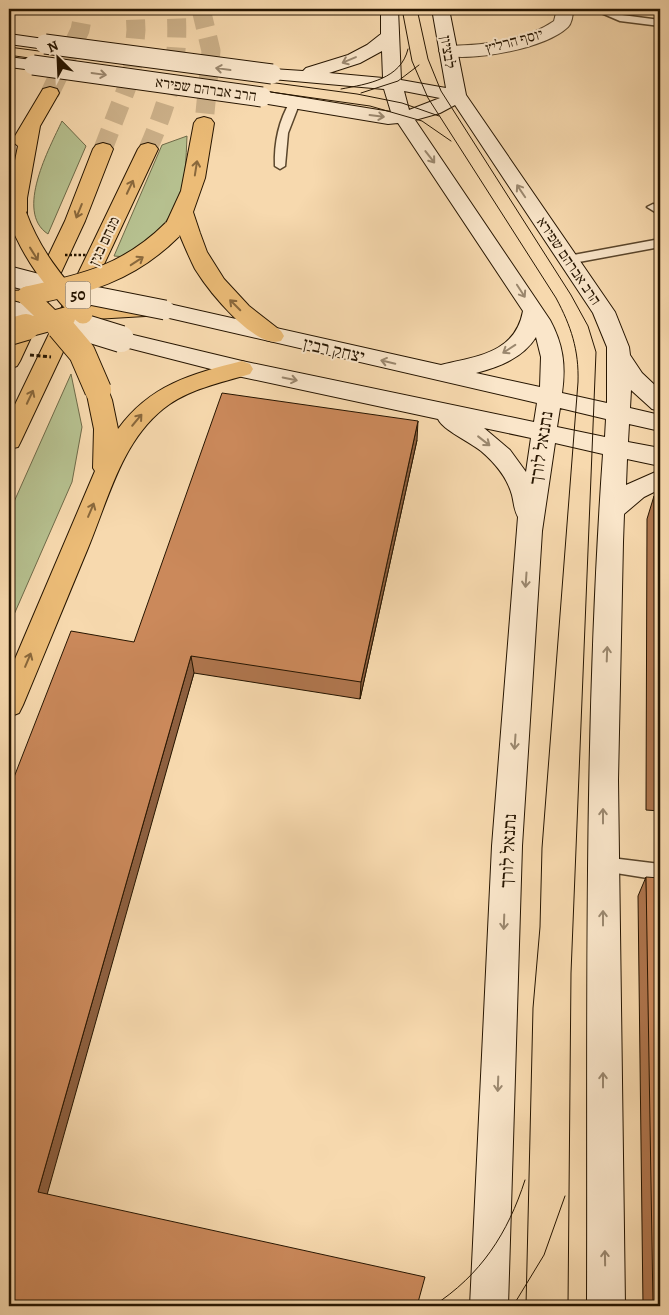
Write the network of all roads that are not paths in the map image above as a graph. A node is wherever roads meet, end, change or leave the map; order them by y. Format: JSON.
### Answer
{"nodes":[{"id":1,"x":389,"y":9,"type":"edge"},
{"id":2,"x":441,"y":9,"type":"edge"},
{"id":3,"x":565,"y":9,"type":"edge"},
{"id":4,"x":597,"y":9,"type":"edge"},
{"id":5,"x":660,"y":24,"type":"edge"},
{"id":6,"x":390,"y":35,"type":"junction"},
{"id":7,"x":9,"y":39,"type":"edge"},
{"id":8,"x":448,"y":51,"type":"junction"},
{"id":9,"x":9,"y":62,"type":"edge"},
{"id":10,"x":280,"y":74,"type":"junction"},
{"id":11,"x":392,"y":84,"type":"junction"},
{"id":12,"x":50,"y":93,"type":"tunnel mouth"},
{"id":13,"x":456,"y":95,"type":"junction"},
{"id":14,"x":295,"y":102,"type":"junction"},
{"id":15,"x":402,"y":116,"type":"junction"},
{"id":16,"x":204,"y":123,"type":"tunnel mouth"},
{"id":17,"x":31,"y":126,"type":"junction"},
{"id":18,"x":148,"y":149,"type":"tunnel mouth"},
{"id":19,"x":103,"y":150,"type":"tunnel mouth"},
{"id":20,"x":9,"y":163,"type":"edge"},
{"id":21,"x":280,"y":166,"type":"dead end"},
{"id":22,"x":178,"y":222,"type":"junction"},
{"id":23,"x":660,"y":243,"type":"edge"},
{"id":24,"x":568,"y":260,"type":"junction"},
{"id":25,"x":9,"y":276,"type":"edge"},
{"id":26,"x":9,"y":283,"type":"edge"},
{"id":27,"x":59,"y":289,"type":"junction"},
{"id":28,"x":18,"y":297,"type":"edge"},
{"id":29,"x":9,"y":310,"type":"edge"},
{"id":30,"x":165,"y":310,"type":"junction"},
{"id":31,"x":534,"y":311,"type":"junction"},
{"id":32,"x":83,"y":314,"type":"junction"},
{"id":33,"x":53,"y":320,"type":"junction"},
{"id":34,"x":9,"y":332,"type":"edge"},
{"id":35,"x":273,"y":336,"type":"junction"},
{"id":36,"x":121,"y":339,"type":"junction"},
{"id":37,"x":619,"y":356,"type":"junction"},
{"id":38,"x":9,"y":361,"type":"edge"},
{"id":39,"x":242,"y":369,"type":"junction"},
{"id":40,"x":436,"y":373,"type":"junction"},
{"id":41,"x":549,"y":398,"type":"junction"},
{"id":42,"x":660,"y":403,"type":"edge"},
{"id":43,"x":427,"y":408,"type":"junction"},
{"id":44,"x":618,"y":414,"type":"junction"},
{"id":45,"x":660,"y":423,"type":"edge"},
{"id":46,"x":543,"y":432,"type":"junction"},
{"id":47,"x":9,"y":441,"type":"edge"},
{"id":48,"x":616,"y":448,"type":"junction"},
{"id":49,"x":660,"y":457,"type":"edge"},
{"id":50,"x":104,"y":477,"type":"junction"},
{"id":51,"x":660,"y":479,"type":"edge"},
{"id":52,"x":612,"y":510,"type":"junction"},
{"id":53,"x":529,"y":531,"type":"junction"},
{"id":54,"x":9,"y":705,"type":"edge"},
{"id":55,"x":603,"y":865,"type":"junction"},
{"id":56,"x":660,"y":872,"type":"edge"},
{"id":57,"x":489,"y":1306,"type":"edge"},
{"id":58,"x":606,"y":1306,"type":"edge"}],
"edges":[{"from":1,"to":6,"type":"street"},
{"from":2,"to":8,"type":"street","name":"לבציון"},
{"from":3,"to":8,"type":"street","name":"יוסף הרליץ"},
{"from":4,"to":5,"type":"lane"},
{"from":6,"to":10,"type":"street","one_way":true},
{"from":6,"to":11,"type":"street"},
{"from":10,"to":7,"type":"street","name":"הרב אברהם שפירא","one_way":true,"bridge":true},
{"from":8,"to":13,"type":"street","name":"לבציון"},
{"from":9,"to":14,"type":"street","name":"הרב אברהם שפירא","one_way":true,"bridge":true},
{"from":10,"to":11,"type":"street","name":"הרב אברהם שפירא"},
{"from":11,"to":13,"type":"street","name":"הרב אברהם שפירא"},
{"from":11,"to":15,"type":"street"},
{"from":12,"to":17,"type":"highway"},
{"from":13,"to":15,"type":"street","name":"הרב אברהם שפירא"},
{"from":24,"to":13,"type":"street","name":"הרב אברהם שפירא","one_way":true},
{"from":14,"to":15,"type":"street","name":"הרב אברהם שפירא","one_way":true},
{"from":14,"to":21,"type":"lane"},
{"from":15,"to":31,"type":"street","one_way":true},
{"from":22,"to":16,"type":"highway","one_way":true},
{"from":17,"to":20,"type":"highway"},
{"from":17,"to":27,"type":"highway","one_way":true,"bridge":true},
{"from":47,"to":18,"type":"highway","name":"מנחם בגין","number":"50","one_way":true},
{"from":19,"to":38,"type":"highway","name":"מנחם בגין","number":"50","one_way":true},
{"from":27,"to":22,"type":"highway","one_way":true,"bridge":true},
{"from":35,"to":22,"type":"highway","one_way":true},
{"from":23,"to":24,"type":"lane"},
{"from":24,"to":37,"type":"street","name":"הרב אברהם שפירא"},
{"from":25,"to":27,"type":"street","name":"יצחק רבין","bridge":true},
{"from":26,"to":28,"type":"highway"},
{"from":27,"to":28,"type":"highway","bridge":true},
{"from":27,"to":30,"type":"street","name":"יצחק רבין","bridge":true},
{"from":27,"to":32,"type":"highway","bridge":true},
{"from":28,"to":33,"type":"highway","bridge":true},
{"from":29,"to":33,"type":"street","name":"יצחק רבין","bridge":true},
{"from":30,"to":32,"type":"highway","bridge":true},
{"from":30,"to":35,"type":"street","name":"יצחק רבין"},
{"from":31,"to":40,"type":"street","one_way":true},
{"from":31,"to":41,"type":"street"},
{"from":32,"to":33,"type":"highway","bridge":true},
{"from":32,"to":36,"type":"highway","bridge":true},
{"from":33,"to":34,"type":"highway","bridge":true},
{"from":33,"to":36,"type":"street","name":"יצחק רבין","bridge":true},
{"from":33,"to":50,"type":"highway","bridge":true},
{"from":40,"to":35,"type":"street","name":"יצחק רבין","one_way":true},
{"from":36,"to":39,"type":"street","name":"יצחק רבין"},
{"from":37,"to":42,"type":"street"},
{"from":37,"to":44,"type":"street","name":"הרב אברהם שפירא"},
{"from":39,"to":43,"type":"street","name":"יצחק רבין","one_way":true},
{"from":50,"to":39,"type":"highway","one_way":true},
{"from":40,"to":41,"type":"street","name":"יצחק רבין"},
{"from":41,"to":44,"type":"street","name":"יצחק רבין"},
{"from":41,"to":46,"type":"street","name":"נתנאל לורך"},
{"from":43,"to":46,"type":"street","name":"יצחק רבין"},
{"from":43,"to":53,"type":"street","one_way":true},
{"from":44,"to":45,"type":"street","name":"יצחק רבין"},
{"from":44,"to":48,"type":"street","name":"הרב אברהם שפירא"},
{"from":46,"to":48,"type":"street","name":"יצחק רבין"},
{"from":46,"to":53,"type":"street","name":"נתנאל לורך"},
{"from":48,"to":49,"type":"street","name":"יצחק רבין"},
{"from":48,"to":52,"type":"street"},
{"from":54,"to":50,"type":"highway","one_way":true},
{"from":51,"to":52,"type":"street"},
{"from":55,"to":52,"type":"street","one_way":true},
{"from":53,"to":57,"type":"street","name":"נתנאל לורך","one_way":true},
{"from":55,"to":56,"type":"lane"},
{"from":58,"to":55,"type":"street","one_way":true}]}
